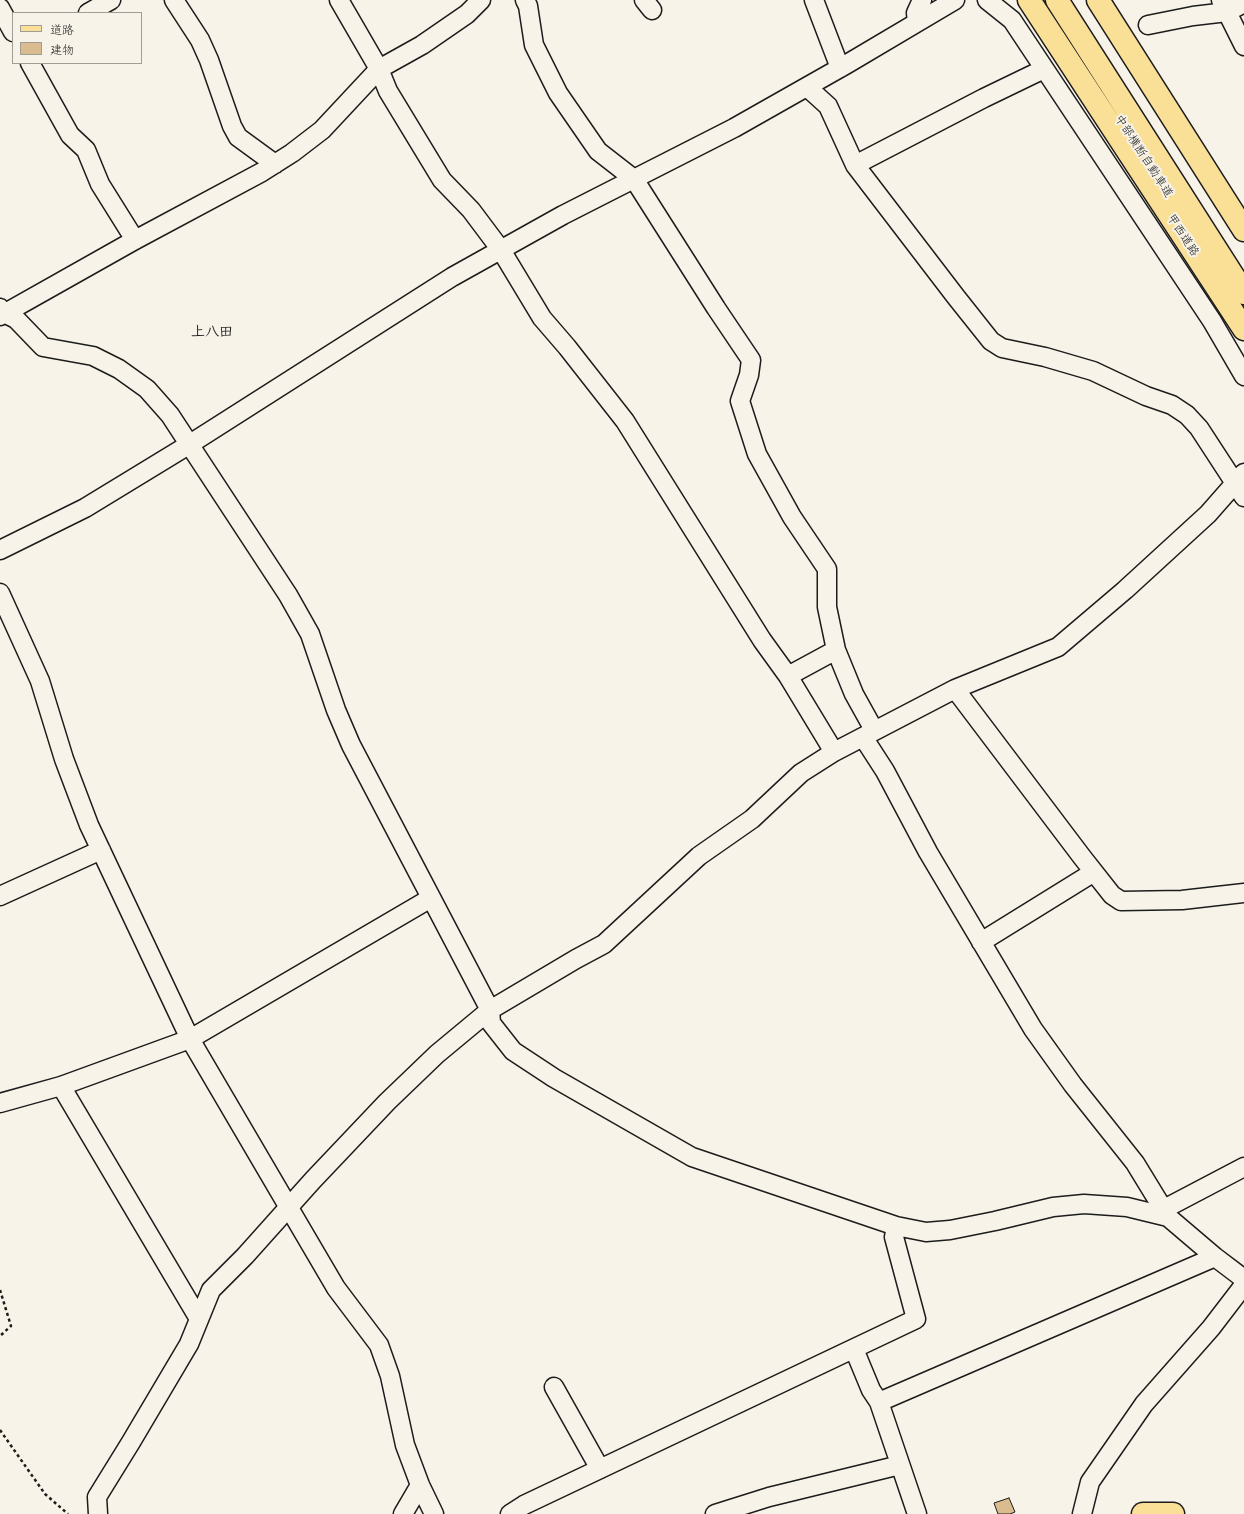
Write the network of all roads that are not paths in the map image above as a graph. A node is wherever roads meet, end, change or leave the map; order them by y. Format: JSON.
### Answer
{"nodes":[{"id":1,"x":111,"y":0,"type":"edge"},
{"id":2,"x":174,"y":0,"type":"edge"},
{"id":3,"x":339,"y":0,"type":"edge"},
{"id":4,"x":481,"y":0,"type":"edge"},
{"id":5,"x":525,"y":0,"type":"edge"},
{"id":6,"x":814,"y":0,"type":"edge"},
{"id":7,"x":922,"y":0,"type":"edge"},
{"id":8,"x":955,"y":0,"type":"edge"},
{"id":9,"x":987,"y":0,"type":"edge"},
{"id":10,"x":1029,"y":0,"type":"edge"},
{"id":11,"x":1044,"y":0,"type":"edge"},
{"id":12,"x":1057,"y":0,"type":"edge"},
{"id":13,"x":1098,"y":0,"type":"edge"},
{"id":14,"x":1244,"y":3,"type":"edge"},
{"id":15,"x":1224,"y":6,"type":"edge"},
{"id":16,"x":0,"y":8,"type":"edge"},
{"id":17,"x":90,"y":12,"type":"edge"},
{"id":18,"x":917,"y":22,"type":"junction"},
{"id":19,"x":1148,"y":25,"type":"dead end"},
{"id":20,"x":12,"y":30,"type":"edge"},
{"id":21,"x":1244,"y":46,"type":"edge"},
{"id":22,"x":31,"y":64,"type":"edge"},
{"id":23,"x":840,"y":68,"type":"junction"},
{"id":24,"x":379,"y":69,"type":"junction"},
{"id":25,"x":1044,"y":69,"type":"junction"},
{"id":26,"x":807,"y":87,"type":"junction"},
{"id":27,"x":275,"y":164,"type":"junction"},
{"id":28,"x":856,"y":165,"type":"junction"},
{"id":29,"x":634,"y":179,"type":"junction"},
{"id":30,"x":1244,"y":230,"type":"edge"},
{"id":31,"x":135,"y":240,"type":"junction"},
{"id":32,"x":501,"y":250,"type":"junction"},
{"id":33,"x":1244,"y":293,"type":"edge"},
{"id":34,"x":1,"y":312,"type":"edge"},
{"id":35,"x":1244,"y":312,"type":"edge"},
{"id":36,"x":1244,"y":329,"type":"edge"},
{"id":37,"x":1244,"y":376,"type":"edge"},
{"id":38,"x":190,"y":444,"type":"junction"},
{"id":39,"x":1241,"y":484,"type":"edge"},
{"id":40,"x":0,"y":550,"type":"edge"},
{"id":41,"x":0,"y":592,"type":"edge"},
{"id":42,"x":836,"y":650,"type":"junction"},
{"id":43,"x":788,"y":676,"type":"junction"},
{"id":44,"x":955,"y":689,"type":"junction"},
{"id":45,"x":868,"y":734,"type":"junction"},
{"id":46,"x":834,"y":752,"type":"junction"},
{"id":47,"x":101,"y":850,"type":"junction"},
{"id":48,"x":1094,"y":872,"type":"junction"},
{"id":49,"x":1244,"y":893,"type":"edge"},
{"id":50,"x":0,"y":896,"type":"edge"},
{"id":51,"x":431,"y":898,"type":"junction"},
{"id":52,"x":981,"y":942,"type":"junction"},
{"id":53,"x":490,"y":1010,"type":"junction"},
{"id":54,"x":190,"y":1039,"type":"junction"},
{"id":55,"x":61,"y":1086,"type":"junction"},
{"id":56,"x":0,"y":1103,"type":"edge"},
{"id":57,"x":1244,"y":1167,"type":"edge"},
{"id":58,"x":288,"y":1208,"type":"junction"},
{"id":59,"x":1166,"y":1213,"type":"junction"},
{"id":60,"x":896,"y":1226,"type":"junction"},
{"id":61,"x":1215,"y":1257,"type":"junction"},
{"id":62,"x":1244,"y":1278,"type":"edge"},
{"id":63,"x":1244,"y":1285,"type":"edge"},
{"id":64,"x":199,"y":1319,"type":"junction"},
{"id":65,"x":854,"y":1349,"type":"junction"},
{"id":66,"x":554,"y":1387,"type":"dead end"},
{"id":67,"x":879,"y":1402,"type":"junction"},
{"id":68,"x":900,"y":1465,"type":"junction"},
{"id":69,"x":600,"y":1469,"type":"junction"},
{"id":70,"x":420,"y":1485,"type":"junction"},
{"id":71,"x":98,"y":1514,"type":"edge"},
{"id":72,"x":403,"y":1514,"type":"edge"},
{"id":73,"x":434,"y":1514,"type":"edge"},
{"id":74,"x":510,"y":1514,"type":"edge"},
{"id":75,"x":715,"y":1514,"type":"edge"},
{"id":76,"x":917,"y":1514,"type":"edge"},
{"id":77,"x":1082,"y":1514,"type":"edge"},
{"id":78,"x":1144,"y":1514,"type":"edge"},
{"id":79,"x":1172,"y":1514,"type":"edge"}],
"edges":[{"from":1,"to":17,"type":"street"},
{"from":2,"to":27,"type":"street"},
{"from":3,"to":24,"type":"street"},
{"from":4,"to":24,"type":"street"},
{"from":5,"to":29,"type":"street"},
{"from":6,"to":23,"type":"street"},
{"from":7,"to":18,"type":"street"},
{"from":8,"to":18,"type":"street"},
{"from":9,"to":25,"type":"street"},
{"from":10,"to":36,"type":"main road","name":"甲西道路"},
{"from":11,"to":35,"type":"main road","name":"中部横断自動車道"},
{"from":12,"to":33,"type":"main road","name":"中部横断自動車道"},
{"from":13,"to":30,"type":"main road"},
{"from":14,"to":15,"type":"street"},
{"from":15,"to":19,"type":"street"},
{"from":15,"to":21,"type":"street"},
{"from":16,"to":20,"type":"street"},
{"from":18,"to":23,"type":"street"},
{"from":22,"to":31,"type":"street"},
{"from":23,"to":26,"type":"street"},
{"from":24,"to":27,"type":"street"},
{"from":24,"to":32,"type":"street"},
{"from":25,"to":28,"type":"street"},
{"from":25,"to":37,"type":"street"},
{"from":26,"to":28,"type":"street"},
{"from":26,"to":29,"type":"street"},
{"from":27,"to":31,"type":"street"},
{"from":28,"to":39,"type":"street"},
{"from":29,"to":32,"type":"street"},
{"from":29,"to":42,"type":"street"},
{"from":31,"to":34,"type":"street"},
{"from":32,"to":38,"type":"street"},
{"from":32,"to":43,"type":"street"},
{"from":34,"to":38,"type":"street"},
{"from":38,"to":40,"type":"street"},
{"from":38,"to":51,"type":"street"},
{"from":39,"to":44,"type":"street"},
{"from":41,"to":47,"type":"street"},
{"from":42,"to":43,"type":"street"},
{"from":42,"to":45,"type":"street"},
{"from":43,"to":46,"type":"street"},
{"from":44,"to":45,"type":"street"},
{"from":44,"to":48,"type":"street"},
{"from":45,"to":46,"type":"street"},
{"from":45,"to":52,"type":"street"},
{"from":46,"to":53,"type":"street"},
{"from":47,"to":50,"type":"street"},
{"from":47,"to":54,"type":"street"},
{"from":48,"to":49,"type":"street"},
{"from":48,"to":52,"type":"street"},
{"from":51,"to":53,"type":"street"},
{"from":51,"to":54,"type":"street"},
{"from":52,"to":59,"type":"street"},
{"from":53,"to":58,"type":"street"},
{"from":53,"to":60,"type":"street"},
{"from":54,"to":55,"type":"street"},
{"from":54,"to":58,"type":"street"},
{"from":55,"to":56,"type":"street"},
{"from":55,"to":64,"type":"street"},
{"from":57,"to":59,"type":"street"},
{"from":58,"to":64,"type":"street"},
{"from":58,"to":70,"type":"street"},
{"from":59,"to":60,"type":"street"},
{"from":59,"to":61,"type":"street"},
{"from":60,"to":65,"type":"street"},
{"from":61,"to":62,"type":"street"},
{"from":61,"to":67,"type":"street"},
{"from":63,"to":77,"type":"street"},
{"from":64,"to":71,"type":"street"},
{"from":65,"to":67,"type":"street"},
{"from":65,"to":69,"type":"street"},
{"from":66,"to":69,"type":"street"},
{"from":67,"to":68,"type":"street"},
{"from":68,"to":75,"type":"street"},
{"from":68,"to":76,"type":"street"},
{"from":69,"to":74,"type":"street"},
{"from":70,"to":72,"type":"street"},
{"from":70,"to":73,"type":"street"},
{"from":78,"to":79,"type":"main road"}]}
